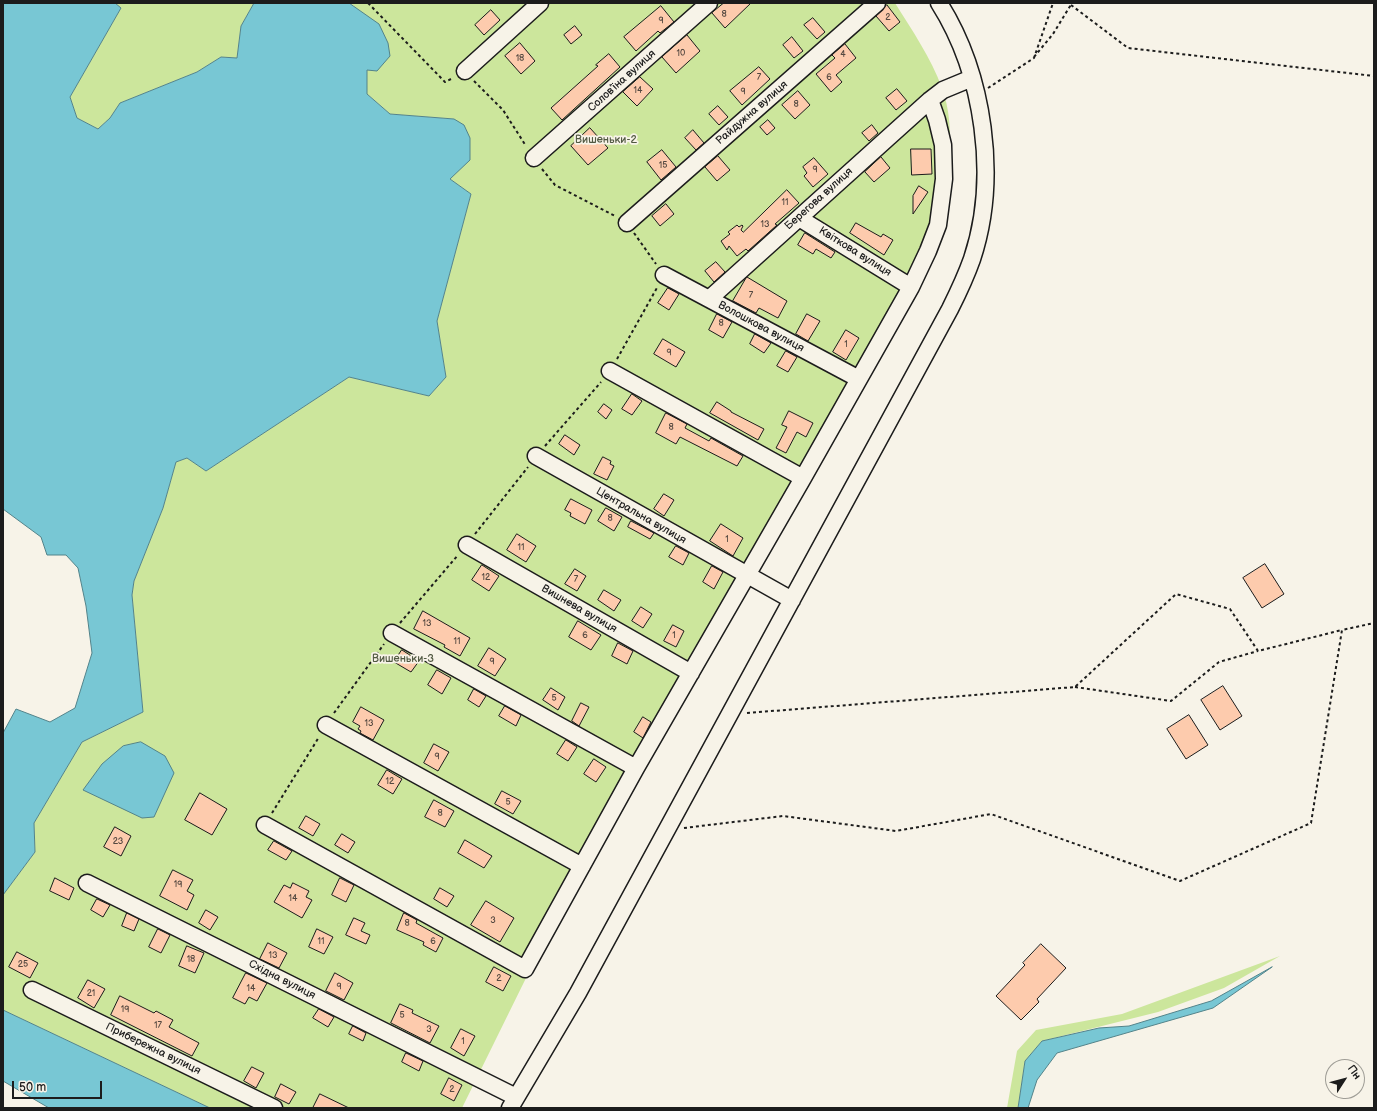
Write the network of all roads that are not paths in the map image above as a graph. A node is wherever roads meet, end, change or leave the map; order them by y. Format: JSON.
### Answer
{"nodes":[{"id":1,"x":540,"y":3,"type":"edge"},
{"id":2,"x":709,"y":3,"type":"edge"},
{"id":3,"x":877,"y":3,"type":"edge"},
{"id":4,"x":938,"y":3,"type":"edge"},
{"id":5,"x":465,"y":72,"type":"road end"},
{"id":6,"x":972,"y":78,"type":"junction"},
{"id":7,"x":930,"y":100,"type":"junction"},
{"id":8,"x":534,"y":158,"type":"road end"},
{"id":9,"x":799,"y":218,"type":"junction"},
{"id":10,"x":627,"y":223,"type":"road end"},
{"id":11,"x":664,"y":275,"type":"road end"},
{"id":12,"x":910,"y":287,"type":"junction"},
{"id":13,"x":709,"y":299,"type":"junction"},
{"id":14,"x":610,"y":371,"type":"road end"},
{"id":15,"x":859,"y":379,"type":"junction"},
{"id":16,"x":536,"y":456,"type":"road end"},
{"id":17,"x":803,"y":478,"type":"junction"},
{"id":18,"x":467,"y":545,"type":"road end"},
{"id":19,"x":746,"y":576,"type":"junction"},
{"id":20,"x":792,"y":600,"type":"junction"},
{"id":21,"x":392,"y":633,"type":"road end"},
{"id":22,"x":691,"y":673,"type":"junction"},
{"id":23,"x":326,"y":725,"type":"road end"},
{"id":24,"x":636,"y":768,"type":"junction"},
{"id":25,"x":265,"y":824,"type":"road end"},
{"id":26,"x":582,"y":866,"type":"junction"},
{"id":27,"x":87,"y":883,"type":"dead end"},
{"id":28,"x":32,"y":990,"type":"dead end"},
{"id":29,"x":513,"y":1102,"type":"edge"},
{"id":30,"x":274,"y":1108,"type":"edge"}],
"edges":[{"from":1,"to":5,"type":"street"},
{"from":2,"to":8,"type":"street","name":"Соловʼїна вулиця"},
{"from":3,"to":10,"type":"street","name":"Райдужна вулиця"},
{"from":4,"to":6,"type":"street"},
{"from":6,"to":7,"type":"street","name":"Берегова вулиця"},
{"from":6,"to":20,"type":"street"},
{"from":7,"to":9,"type":"street","name":"Берегова вулиця"},
{"from":7,"to":12,"type":"street"},
{"from":9,"to":12,"type":"street","name":"Квіткова вулиця"},
{"from":9,"to":13,"type":"street","name":"Берегова вулиця"},
{"from":11,"to":13,"type":"street","name":"Волошкова вулиця"},
{"from":12,"to":15,"type":"street"},
{"from":13,"to":15,"type":"street","name":"Волошкова вулиця"},
{"from":14,"to":17,"type":"street"},
{"from":15,"to":17,"type":"street"},
{"from":16,"to":19,"type":"street","name":"Центральна вулиця"},
{"from":17,"to":19,"type":"street"},
{"from":18,"to":22,"type":"street","name":"Вишнева вулиця"},
{"from":19,"to":20,"type":"street","name":"Центральна вулиця"},
{"from":19,"to":22,"type":"street"},
{"from":20,"to":29,"type":"street"},
{"from":21,"to":24,"type":"street"},
{"from":22,"to":24,"type":"street"},
{"from":23,"to":26,"type":"street"},
{"from":24,"to":26,"type":"street"},
{"from":25,"to":26,"type":"street"},
{"from":27,"to":29,"type":"street","name":"Східна вулиця"},
{"from":28,"to":30,"type":"street","name":"Прибережна вулиця"}]}
